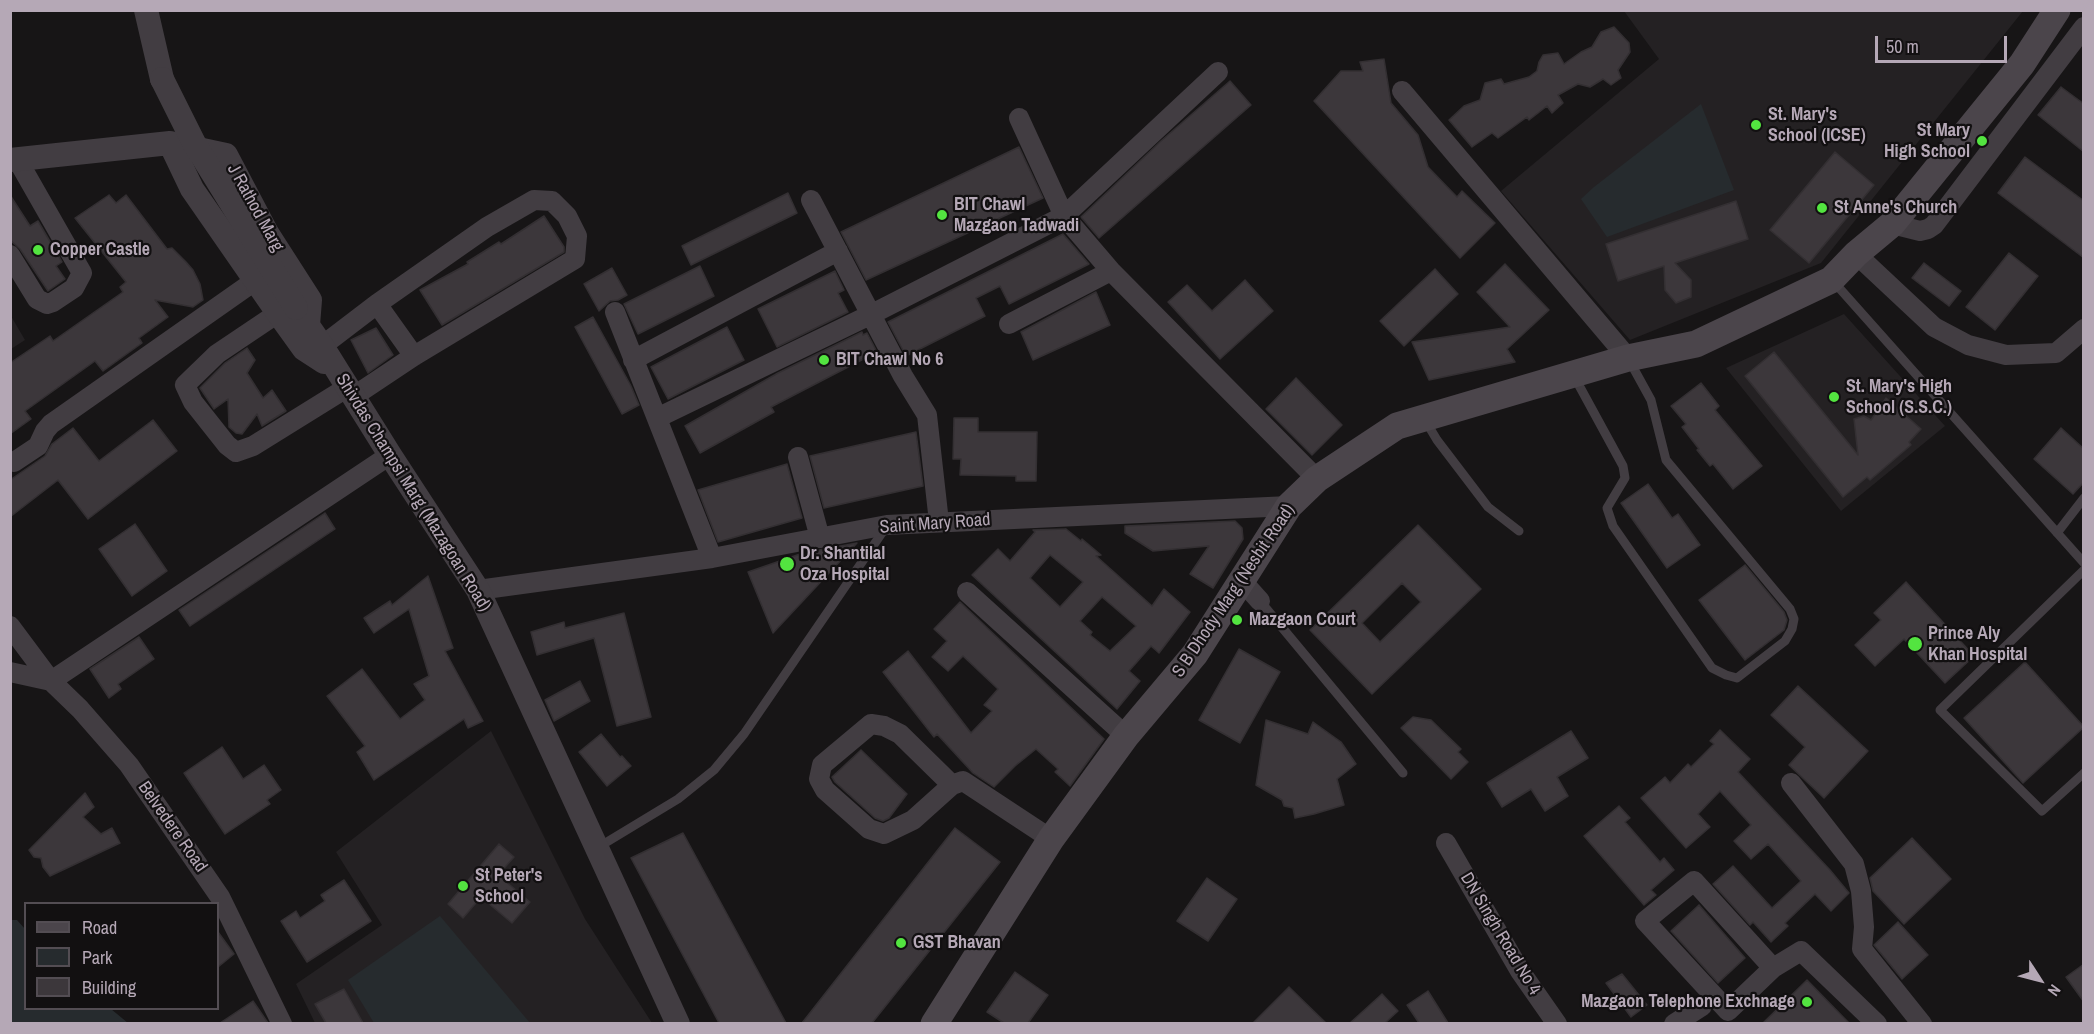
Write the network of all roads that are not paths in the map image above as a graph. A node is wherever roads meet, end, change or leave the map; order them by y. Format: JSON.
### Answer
{"nodes":[{"id":1,"x":146,"y":10,"type":"edge"},
{"id":2,"x":2057,"y":10,"type":"edge"},
{"id":3,"x":2084,"y":27,"type":"edge"},
{"id":4,"x":1218,"y":72,"type":"dead end"},
{"id":5,"x":1402,"y":91,"type":"dead end"},
{"id":6,"x":1019,"y":118,"type":"dead end"},
{"id":7,"x":170,"y":143,"type":"junction"},
{"id":8,"x":14,"y":159,"type":"edge"},
{"id":9,"x":812,"y":200,"type":"dead end"},
{"id":10,"x":1064,"y":216,"type":"junction"},
{"id":11,"x":1892,"y":224,"type":"junction"},
{"id":12,"x":838,"y":251,"type":"junction"},
{"id":13,"x":1856,"y":254,"type":"junction"},
{"id":14,"x":10,"y":255,"type":"edge"},
{"id":15,"x":1111,"y":271,"type":"junction"},
{"id":16,"x":256,"y":280,"type":"junction"},
{"id":17,"x":1831,"y":280,"type":"junction"},
{"id":18,"x":377,"y":304,"type":"junction"},
{"id":19,"x":615,"y":312,"type":"dead end"},
{"id":20,"x":872,"y":314,"type":"junction"},
{"id":21,"x":294,"y":315,"type":"junction"},
{"id":22,"x":1009,"y":324,"type":"dead end"},
{"id":23,"x":2084,"y":329,"type":"edge"},
{"id":24,"x":322,"y":346,"type":"junction"},
{"id":25,"x":414,"y":356,"type":"junction"},
{"id":26,"x":1628,"y":358,"type":"junction"},
{"id":27,"x":633,"y":360,"type":"junction"},
{"id":28,"x":1574,"y":374,"type":"junction"},
{"id":29,"x":347,"y":385,"type":"junction"},
{"id":30,"x":657,"y":418,"type":"junction"},
{"id":31,"x":1423,"y":418,"type":"junction"},
{"id":32,"x":390,"y":455,"type":"junction"},
{"id":33,"x":798,"y":457,"type":"dead end"},
{"id":34,"x":14,"y":462,"type":"dead end"},
{"id":35,"x":1317,"y":479,"type":"junction"},
{"id":36,"x":2084,"y":498,"type":"edge"},
{"id":37,"x":1289,"y":506,"type":"junction"},
{"id":38,"x":939,"y":522,"type":"junction"},
{"id":39,"x":887,"y":525,"type":"junction"},
{"id":40,"x":1519,"y":531,"type":"dead end"},
{"id":41,"x":2057,"y":533,"type":"junction"},
{"id":42,"x":820,"y":538,"type":"junction"},
{"id":43,"x":712,"y":558,"type":"junction"},
{"id":44,"x":2084,"y":563,"type":"edge"},
{"id":45,"x":2084,"y":570,"type":"edge"},
{"id":46,"x":478,"y":590,"type":"junction"},
{"id":47,"x":1251,"y":591,"type":"junction"},
{"id":48,"x":967,"y":592,"type":"dead end"},
{"id":49,"x":10,"y":626,"type":"edge"},
{"id":50,"x":10,"y":672,"type":"edge"},
{"id":51,"x":51,"y":681,"type":"junction"},
{"id":52,"x":1126,"y":736,"type":"junction"},
{"id":53,"x":1402,"y":773,"type":"dead end"},
{"id":54,"x":2084,"y":773,"type":"edge"},
{"id":55,"x":1791,"y":783,"type":"dead end"},
{"id":56,"x":952,"y":785,"type":"junction"},
{"id":57,"x":1051,"y":840,"type":"junction"},
{"id":58,"x":1446,"y":843,"type":"dead end"},
{"id":59,"x":597,"y":848,"type":"junction"},
{"id":60,"x":1773,"y":968,"type":"junction"},
{"id":61,"x":1702,"y":1006,"type":"dead end"},
{"id":62,"x":282,"y":1023,"type":"edge"},
{"id":63,"x":678,"y":1023,"type":"edge"},
{"id":64,"x":934,"y":1023,"type":"edge"},
{"id":65,"x":1557,"y":1023,"type":"edge"},
{"id":66,"x":1674,"y":1023,"type":"edge"},
{"id":67,"x":1877,"y":1023,"type":"edge"},
{"id":68,"x":1922,"y":1023,"type":"edge"}],
"edges":[{"from":1,"to":21,"type":"street","name":"Shivdas Champsi Marg (Mazagoan Road)","bridge":true},
{"from":2,"to":11,"type":"main road","name":"S B Dhody Marg (Nesbit Road)"},
{"from":3,"to":11,"type":"street"},
{"from":4,"to":10,"type":"street"},
{"from":5,"to":26,"type":"street"},
{"from":6,"to":10,"type":"street"},
{"from":7,"to":8,"type":"street","name":"J Rathod Marg"},
{"from":7,"to":16,"type":"street"},
{"from":7,"to":21,"type":"street","name":"J Rathod Marg"},
{"from":8,"to":14,"type":"street"},
{"from":9,"to":12,"type":"street"},
{"from":10,"to":15,"type":"street"},
{"from":10,"to":20,"type":"street"},
{"from":11,"to":13,"type":"main road","name":"S B Dhody Marg (Nesbit Road)"},
{"from":12,"to":20,"type":"street"},
{"from":12,"to":27,"type":"street"},
{"from":13,"to":17,"type":"main road","name":"S B Dhody Marg (Nesbit Road)"},
{"from":13,"to":23,"type":"street"},
{"from":15,"to":22,"type":"street"},
{"from":15,"to":35,"type":"street"},
{"from":16,"to":21,"type":"street"},
{"from":16,"to":34,"type":"street"},
{"from":17,"to":26,"type":"main road","name":"S B Dhody Marg (Nesbit Road)"},
{"from":17,"to":41,"type":"lane"},
{"from":18,"to":24,"type":"street"},
{"from":18,"to":25,"type":"street"},
{"from":18,"to":25,"type":"street"},
{"from":19,"to":27,"type":"street"},
{"from":20,"to":30,"type":"street"},
{"from":20,"to":38,"type":"street"},
{"from":21,"to":24,"type":"street","name":"Shivdas Champsi Marg (Mazagoan Road)"},
{"from":21,"to":29,"type":"street"},
{"from":21,"to":29,"type":"street"},
{"from":24,"to":29,"type":"street","name":"Shivdas Champsi Marg (Mazagoan Road)"},
{"from":25,"to":29,"type":"street"},
{"from":26,"to":28,"type":"main road","name":"S B Dhody Marg (Nesbit Road)"},
{"from":26,"to":28,"type":"lane"},
{"from":27,"to":30,"type":"street"},
{"from":28,"to":31,"type":"main road","name":"S B Dhody Marg (Nesbit Road)"},
{"from":29,"to":32,"type":"street","name":"Shivdas Champsi Marg (Mazagoan Road)"},
{"from":30,"to":43,"type":"street"},
{"from":31,"to":35,"type":"main road","name":"S B Dhody Marg (Nesbit Road)"},
{"from":31,"to":40,"type":"lane"},
{"from":32,"to":46,"type":"street","name":"Shivdas Champsi Marg (Mazagoan Road)"},
{"from":32,"to":51,"type":"street"},
{"from":33,"to":42,"type":"street"},
{"from":35,"to":37,"type":"main road","name":"S B Dhody Marg (Nesbit Road)"},
{"from":36,"to":41,"type":"lane"},
{"from":37,"to":38,"type":"street","name":"Saint Mary Road"},
{"from":37,"to":47,"type":"main road","name":"S B Dhody Marg (Nesbit Road)"},
{"from":38,"to":39,"type":"street","name":"Saint Mary Road"},
{"from":39,"to":42,"type":"street","name":"Saint Mary Road"},
{"from":39,"to":59,"type":"lane"},
{"from":41,"to":44,"type":"lane"},
{"from":42,"to":43,"type":"street","name":"Saint Mary Road"},
{"from":43,"to":46,"type":"street","name":"Saint Mary Road"},
{"from":45,"to":54,"type":"lane"},
{"from":46,"to":59,"type":"street","name":"Shivdas Champsi Marg (Mazagoan Road)"},
{"from":47,"to":52,"type":"main road","name":"S B Dhody Marg (Nesbit Road)"},
{"from":47,"to":53,"type":"lane"},
{"from":48,"to":52,"type":"street"},
{"from":49,"to":51,"type":"street","name":"Belvedere Road"},
{"from":50,"to":51,"type":"street"},
{"from":51,"to":62,"type":"street","name":"Belvedere Road"},
{"from":52,"to":57,"type":"main road","name":"S B Dhody Marg (Nesbit Road)"},
{"from":55,"to":68,"type":"street"},
{"from":56,"to":56,"type":"street"},
{"from":56,"to":57,"type":"street"},
{"from":57,"to":64,"type":"main road","name":"S B Dhody Marg (Nesbit Road)"},
{"from":58,"to":65,"type":"street","name":"DN Singh Road No 4"},
{"from":59,"to":63,"type":"street","name":"Shivdas Champsi Marg (Mazagoan Road)"},
{"from":60,"to":60,"type":"street"},
{"from":60,"to":67,"type":"street"},
{"from":61,"to":66,"type":"street"}]}
